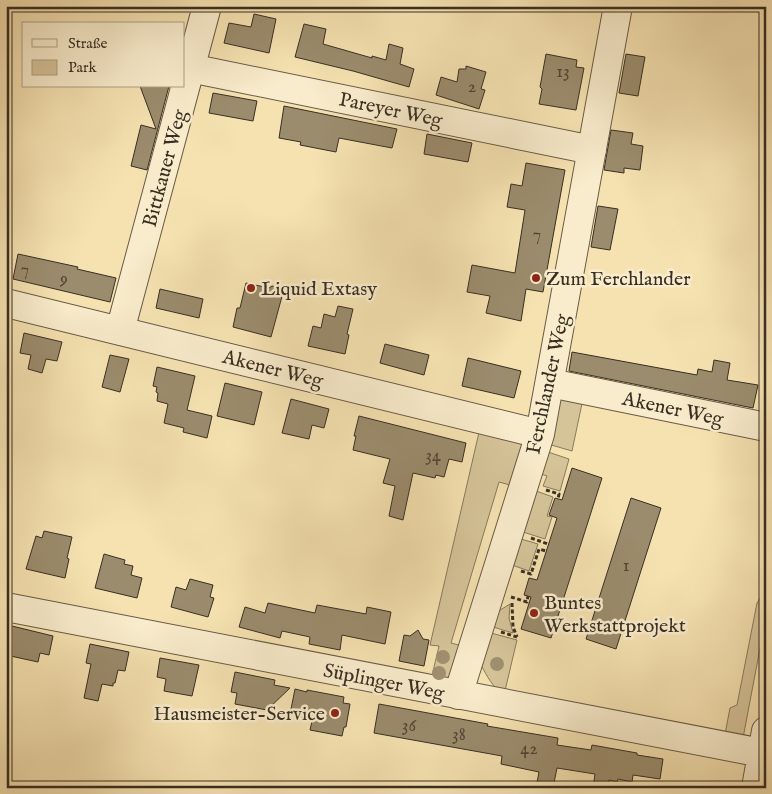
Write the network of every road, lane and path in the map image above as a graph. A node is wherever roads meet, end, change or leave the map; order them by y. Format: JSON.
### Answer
{"nodes":[{"id":1,"x":207,"y":6,"type":"edge"},
{"id":2,"x":618,"y":6,"type":"edge"},
{"id":3,"x":190,"y":68,"type":"junction"},
{"id":4,"x":185,"y":87,"type":"edge"},
{"id":5,"x":185,"y":88,"type":"edge"},
{"id":6,"x":592,"y":150,"type":"junction"},
{"id":7,"x":6,"y":302,"type":"edge"},
{"id":8,"x":120,"y":331,"type":"junction"},
{"id":9,"x":550,"y":383,"type":"junction"},
{"id":10,"x":766,"y":427,"type":"edge"},
{"id":11,"x":540,"y":434,"type":"junction"},
{"id":12,"x":547,"y":490,"type":"dead end"},
{"id":13,"x":558,"y":499,"type":"dead end"},
{"id":14,"x":536,"y":540,"type":"dead end"},
{"id":15,"x":548,"y":544,"type":"dead end"},
{"id":16,"x":546,"y":551,"type":"dead end"},
{"id":17,"x":531,"y":574,"type":"dead end"},
{"id":18,"x":528,"y":596,"type":"dead end"},
{"id":19,"x":6,"y":607,"type":"edge"},
{"id":20,"x":517,"y":637,"type":"dead end"},
{"id":21,"x":458,"y":695,"type":"junction"},
{"id":22,"x":764,"y":742,"type":"edge"},
{"id":23,"x":756,"y":788,"type":"edge"}],
"edges":[{"from":1,"to":3,"type":"street","name":"Bittkauer Weg"},
{"from":2,"to":6,"type":"street","name":"Ferchlander Weg"},
{"from":3,"to":4,"type":"street","name":"Bittkauer Weg"},
{"from":3,"to":6,"type":"street","name":"Pareyer Weg"},
{"from":5,"to":8,"type":"street","name":"Bittkauer Weg"},
{"from":6,"to":9,"type":"street","name":"Ferchlander Weg"},
{"from":7,"to":8,"type":"street","name":"Akener Weg"},
{"from":8,"to":11,"type":"street","name":"Akener Weg"},
{"from":9,"to":10,"type":"street","name":"Akener Weg"},
{"from":9,"to":11,"type":"street","name":"Ferchlander Weg"},
{"from":11,"to":21,"type":"street","name":"Ferchlander Weg"},
{"from":12,"to":13,"type":"path"},
{"from":14,"to":15,"type":"path"},
{"from":16,"to":17,"type":"path"},
{"from":18,"to":20,"type":"path"},
{"from":19,"to":21,"type":"street","name":"Süplinger Weg"},
{"from":21,"to":22,"type":"street","name":"Süplinger Weg"},
{"from":22,"to":23,"type":"street"}]}
